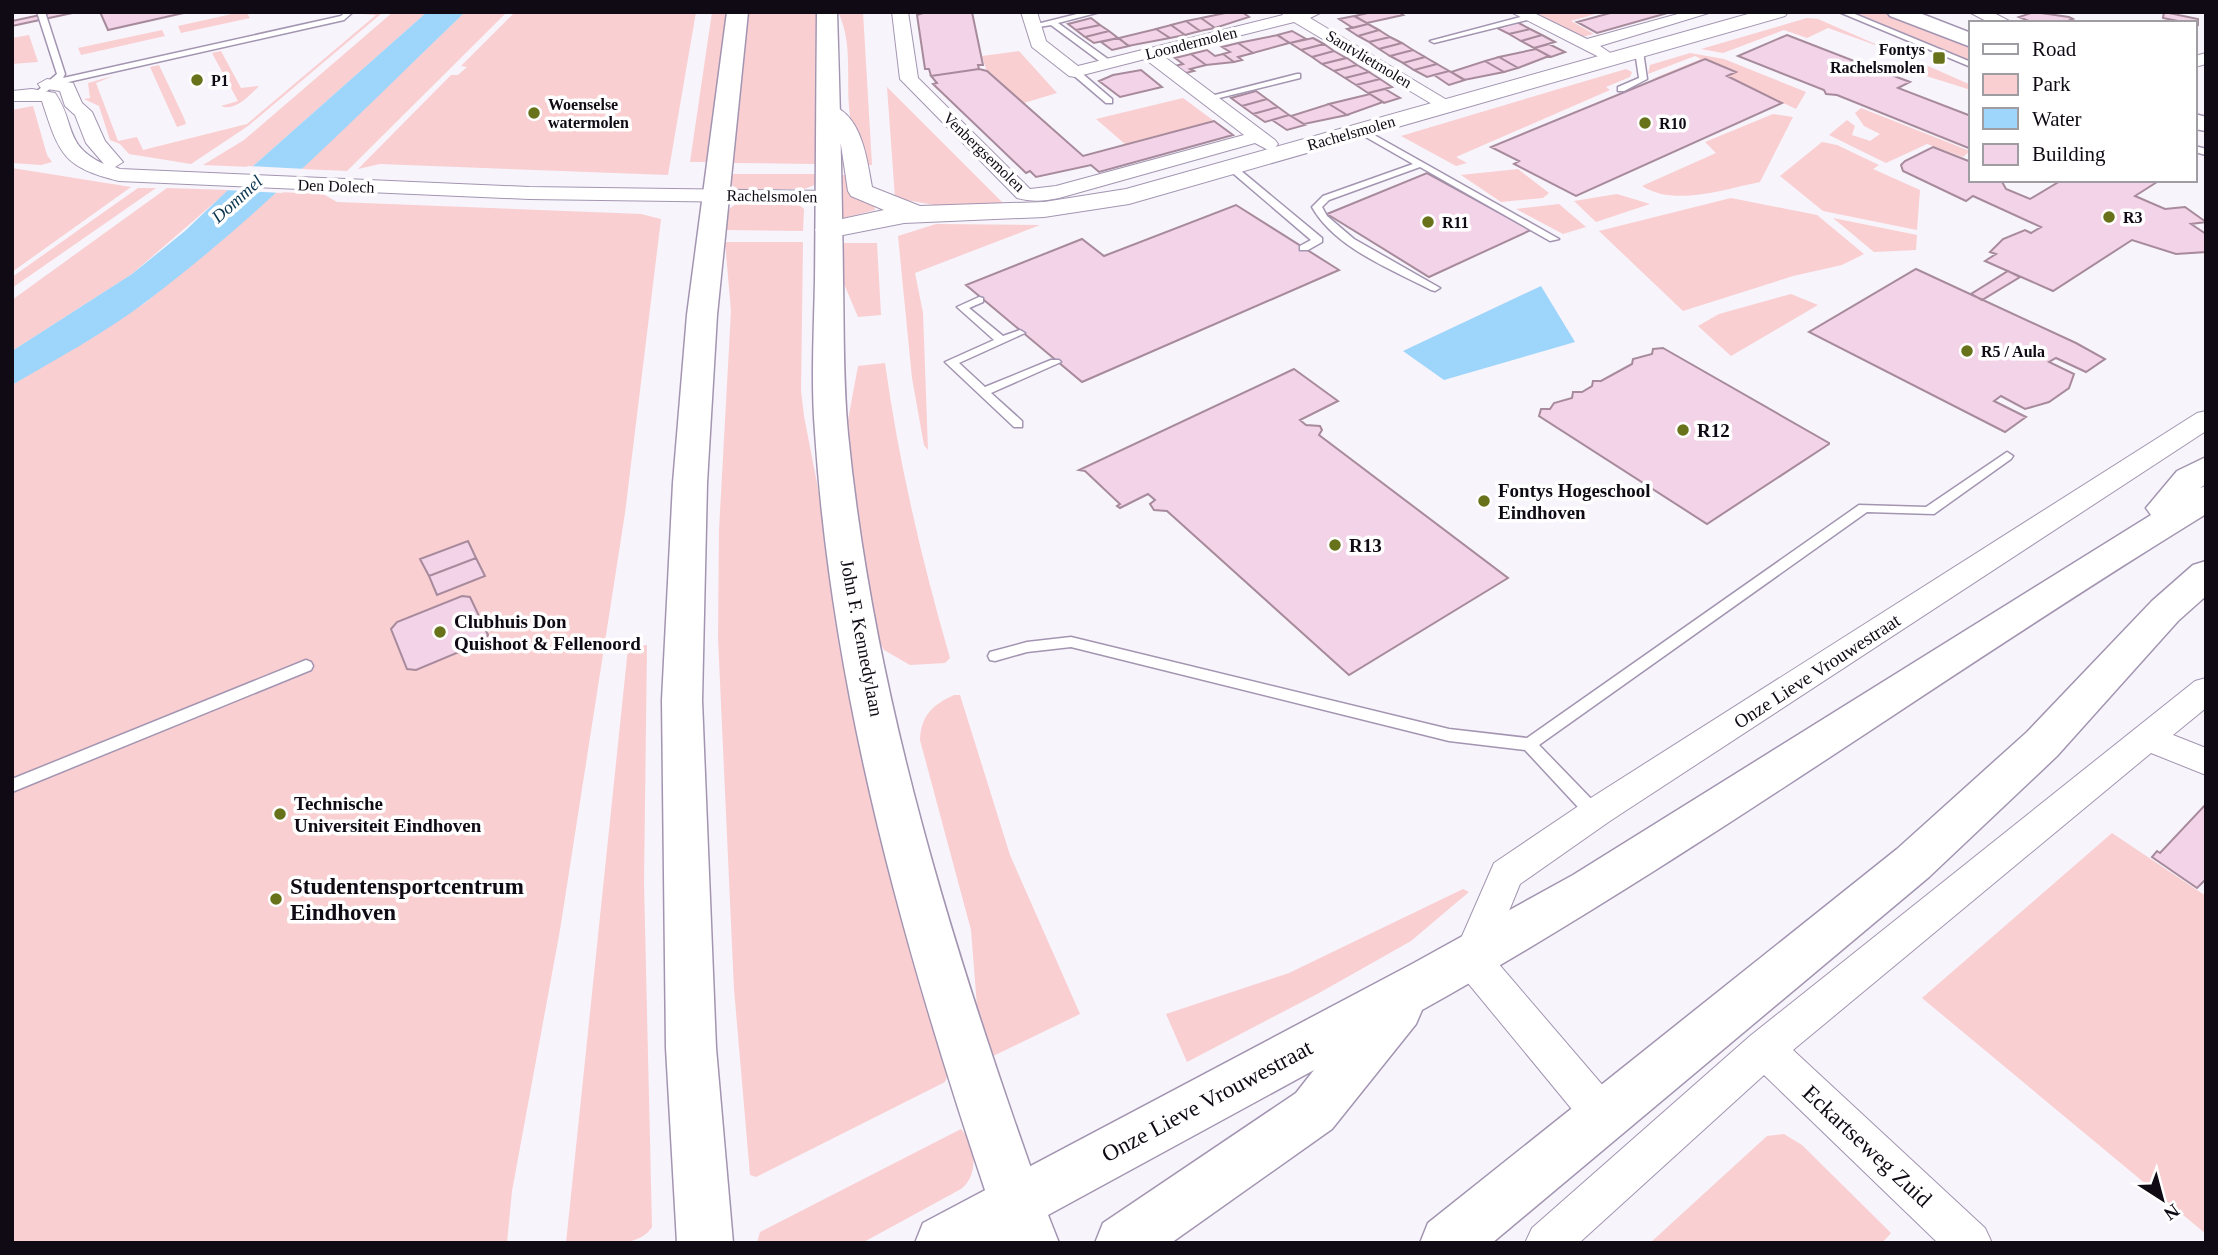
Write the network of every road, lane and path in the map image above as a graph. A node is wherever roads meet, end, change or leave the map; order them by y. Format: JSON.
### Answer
{"nodes":[{"id":1,"x":40,"y":12,"type":"edge"},
{"id":2,"x":349,"y":12,"type":"edge"},
{"id":3,"x":738,"y":12,"type":"edge"},
{"id":4,"x":827,"y":12,"type":"edge"},
{"id":5,"x":900,"y":12,"type":"edge"},
{"id":6,"x":1096,"y":12,"type":"edge"},
{"id":7,"x":1704,"y":12,"type":"edge"},
{"id":8,"x":1778,"y":12,"type":"edge"},
{"id":9,"x":1843,"y":12,"type":"edge"},
{"id":10,"x":1897,"y":12,"type":"edge"},
{"id":11,"x":1932,"y":12,"type":"edge"},
{"id":12,"x":1977,"y":12,"type":"edge"},
{"id":13,"x":1300,"y":14,"type":"edge"},
{"id":14,"x":1523,"y":15,"type":"edge"},
{"id":15,"x":1031,"y":19,"type":"edge"},
{"id":16,"x":2000,"y":21,"type":"edge"},
{"id":17,"x":1052,"y":22,"type":"junction"},
{"id":18,"x":1969,"y":26,"type":"edge"},
{"id":19,"x":1969,"y":40,"type":"edge"},
{"id":20,"x":1434,"y":41,"type":"dead end"},
{"id":21,"x":1585,"y":45,"type":"junction"},
{"id":22,"x":1639,"y":51,"type":"junction"},
{"id":23,"x":1149,"y":54,"type":"junction"},
{"id":24,"x":1614,"y":59,"type":"junction"},
{"id":25,"x":1109,"y":64,"type":"junction"},
{"id":26,"x":1969,"y":64,"type":"edge"},
{"id":27,"x":1075,"y":72,"type":"junction"},
{"id":28,"x":1297,"y":76,"type":"dead end"},
{"id":29,"x":46,"y":89,"type":"junction"},
{"id":30,"x":1621,"y":89,"type":"dead end"},
{"id":31,"x":12,"y":90,"type":"edge"},
{"id":32,"x":12,"y":96,"type":"edge"},
{"id":33,"x":1208,"y":98,"type":"junction"},
{"id":34,"x":1109,"y":101,"type":"dead end"},
{"id":35,"x":1448,"y":106,"type":"junction"},
{"id":36,"x":828,"y":111,"type":"junction"},
{"id":37,"x":1360,"y":131,"type":"junction"},
{"id":38,"x":1257,"y":136,"type":"junction"},
{"id":39,"x":1280,"y":153,"type":"junction"},
{"id":40,"x":1421,"y":164,"type":"junction"},
{"id":41,"x":1231,"y":167,"type":"junction"},
{"id":42,"x":223,"y":178,"type":"junction"},
{"id":43,"x":698,"y":194,"type":"junction"},
{"id":44,"x":917,"y":211,"type":"junction"},
{"id":45,"x":828,"y":213,"type":"junction"},
{"id":46,"x":1554,"y":239,"type":"dead end"},
{"id":47,"x":1304,"y":248,"type":"dead end"},
{"id":48,"x":1435,"y":288,"type":"dead end"},
{"id":49,"x":979,"y":300,"type":"dead end"},
{"id":50,"x":1020,"y":333,"type":"dead end"},
{"id":51,"x":1002,"y":341,"type":"junction"},
{"id":52,"x":1055,"y":362,"type":"dead end"},
{"id":53,"x":984,"y":392,"type":"junction"},
{"id":54,"x":2206,"y":419,"type":"edge"},
{"id":55,"x":1017,"y":424,"type":"dead end"},
{"id":56,"x":2007,"y":456,"type":"dead end"},
{"id":57,"x":2206,"y":468,"type":"edge"},
{"id":58,"x":2206,"y":498,"type":"edge"},
{"id":59,"x":2137,"y":539,"type":"junction"},
{"id":60,"x":2206,"y":574,"type":"edge"},
{"id":61,"x":995,"y":656,"type":"dead end"},
{"id":62,"x":306,"y":666,"type":"dead end"},
{"id":63,"x":2206,"y":690,"type":"edge"},
{"id":64,"x":2147,"y":738,"type":"junction"},
{"id":65,"x":1529,"y":744,"type":"junction"},
{"id":66,"x":2206,"y":762,"type":"edge"},
{"id":67,"x":12,"y":786,"type":"edge"},
{"id":68,"x":1595,"y":814,"type":"junction"},
{"id":69,"x":1471,"y":959,"type":"junction"},
{"id":70,"x":1412,"y":992,"type":"junction"},
{"id":71,"x":1764,"y":1049,"type":"junction"},
{"id":72,"x":1603,"y":1116,"type":"junction"},
{"id":73,"x":1023,"y":1223,"type":"edge"},
{"id":74,"x":705,"y":1243,"type":"edge"},
{"id":75,"x":943,"y":1243,"type":"edge"},
{"id":76,"x":1123,"y":1243,"type":"edge"},
{"id":77,"x":1448,"y":1243,"type":"edge"},
{"id":78,"x":1547,"y":1243,"type":"edge"},
{"id":79,"x":1970,"y":1243,"type":"edge"}],
"edges":[{"from":1,"to":29,"type":"lane"},
{"from":2,"to":29,"type":"lane"},
{"from":3,"to":43,"type":"main road"},
{"from":4,"to":36,"type":"main road","name":"John F. Kennedylaan"},
{"from":5,"to":38,"type":"street","name":"Venbergsemolen"},
{"from":6,"to":17,"type":"lane"},
{"from":7,"to":21,"type":"street"},
{"from":8,"to":22,"type":"street","name":"Rachelsmolen"},
{"from":9,"to":26,"type":"lane"},
{"from":10,"to":19,"type":"main road"},
{"from":11,"to":18,"type":"main road"},
{"from":12,"to":16,"type":"street"},
{"from":13,"to":23,"type":"street","name":"Loondermolen"},
{"from":13,"to":35,"type":"street","name":"Santvlietmolen"},
{"from":14,"to":20,"type":"lane"},
{"from":14,"to":21,"type":"street"},
{"from":15,"to":17,"type":"lane"},
{"from":15,"to":27,"type":"street"},
{"from":17,"to":25,"type":"lane"},
{"from":21,"to":24,"type":"street"},
{"from":22,"to":24,"type":"street","name":"Rachelsmolen"},
{"from":22,"to":30,"type":"lane"},
{"from":23,"to":25,"type":"street","name":"Loondermolen"},
{"from":23,"to":33,"type":"street"},
{"from":24,"to":35,"type":"street","name":"Rachelsmolen"},
{"from":25,"to":27,"type":"street","name":"Loondermolen"},
{"from":27,"to":34,"type":"lane"},
{"from":28,"to":33,"type":"lane"},
{"from":29,"to":31,"type":"street"},
{"from":29,"to":32,"type":"street"},
{"from":29,"to":42,"type":"street","name":"Den Dolech"},
{"from":29,"to":42,"type":"street","name":"Den Dolech"},
{"from":33,"to":38,"type":"street"},
{"from":35,"to":37,"type":"street","name":"Rachelsmolen"},
{"from":36,"to":44,"type":"street","name":"Rachelsmolen"},
{"from":36,"to":45,"type":"main road","name":"John F. Kennedylaan"},
{"from":37,"to":39,"type":"street","name":"Rachelsmolen"},
{"from":37,"to":40,"type":"lane"},
{"from":38,"to":39,"type":"street"},
{"from":39,"to":41,"type":"street","name":"Rachelsmolen"},
{"from":40,"to":46,"type":"lane"},
{"from":40,"to":48,"type":"lane"},
{"from":41,"to":44,"type":"street","name":"Rachelsmolen"},
{"from":41,"to":47,"type":"lane"},
{"from":42,"to":43,"type":"street","name":"Den Dolech"},
{"from":43,"to":45,"type":"street","name":"Rachelsmolen"},
{"from":43,"to":74,"type":"main road"},
{"from":44,"to":45,"type":"street","name":"Rachelsmolen"},
{"from":45,"to":73,"type":"main road","name":"John F. Kennedylaan"},
{"from":49,"to":51,"type":"lane"},
{"from":50,"to":51,"type":"lane"},
{"from":51,"to":53,"type":"lane"},
{"from":52,"to":53,"type":"lane"},
{"from":53,"to":55,"type":"lane"},
{"from":54,"to":68,"type":"street","name":"Onze Lieve Vrouwestraat"},
{"from":56,"to":65,"type":"lane"},
{"from":57,"to":59,"type":"main road"},
{"from":58,"to":59,"type":"main road","name":"Onze Lieve Vrouwestraat"},
{"from":59,"to":69,"type":"main road","name":"Onze Lieve Vrouwestraat"},
{"from":60,"to":72,"type":"main road"},
{"from":61,"to":65,"type":"lane"},
{"from":62,"to":67,"type":"lane"},
{"from":63,"to":64,"type":"street"},
{"from":64,"to":66,"type":"street"},
{"from":64,"to":71,"type":"street"},
{"from":65,"to":68,"type":"lane"},
{"from":68,"to":69,"type":"street","name":"Onze Lieve Vrouwestraat"},
{"from":69,"to":70,"type":"main road","name":"Onze Lieve Vrouwestraat"},
{"from":69,"to":72,"type":"street"},
{"from":70,"to":73,"type":"main road","name":"Onze Lieve Vrouwestraat"},
{"from":70,"to":76,"type":"main road"},
{"from":71,"to":78,"type":"street"},
{"from":71,"to":79,"type":"street","name":"Eckartseweg Zuid"},
{"from":72,"to":77,"type":"main road"},
{"from":73,"to":75,"type":"main road","name":"Onze Lieve Vrouwestraat"}]}
